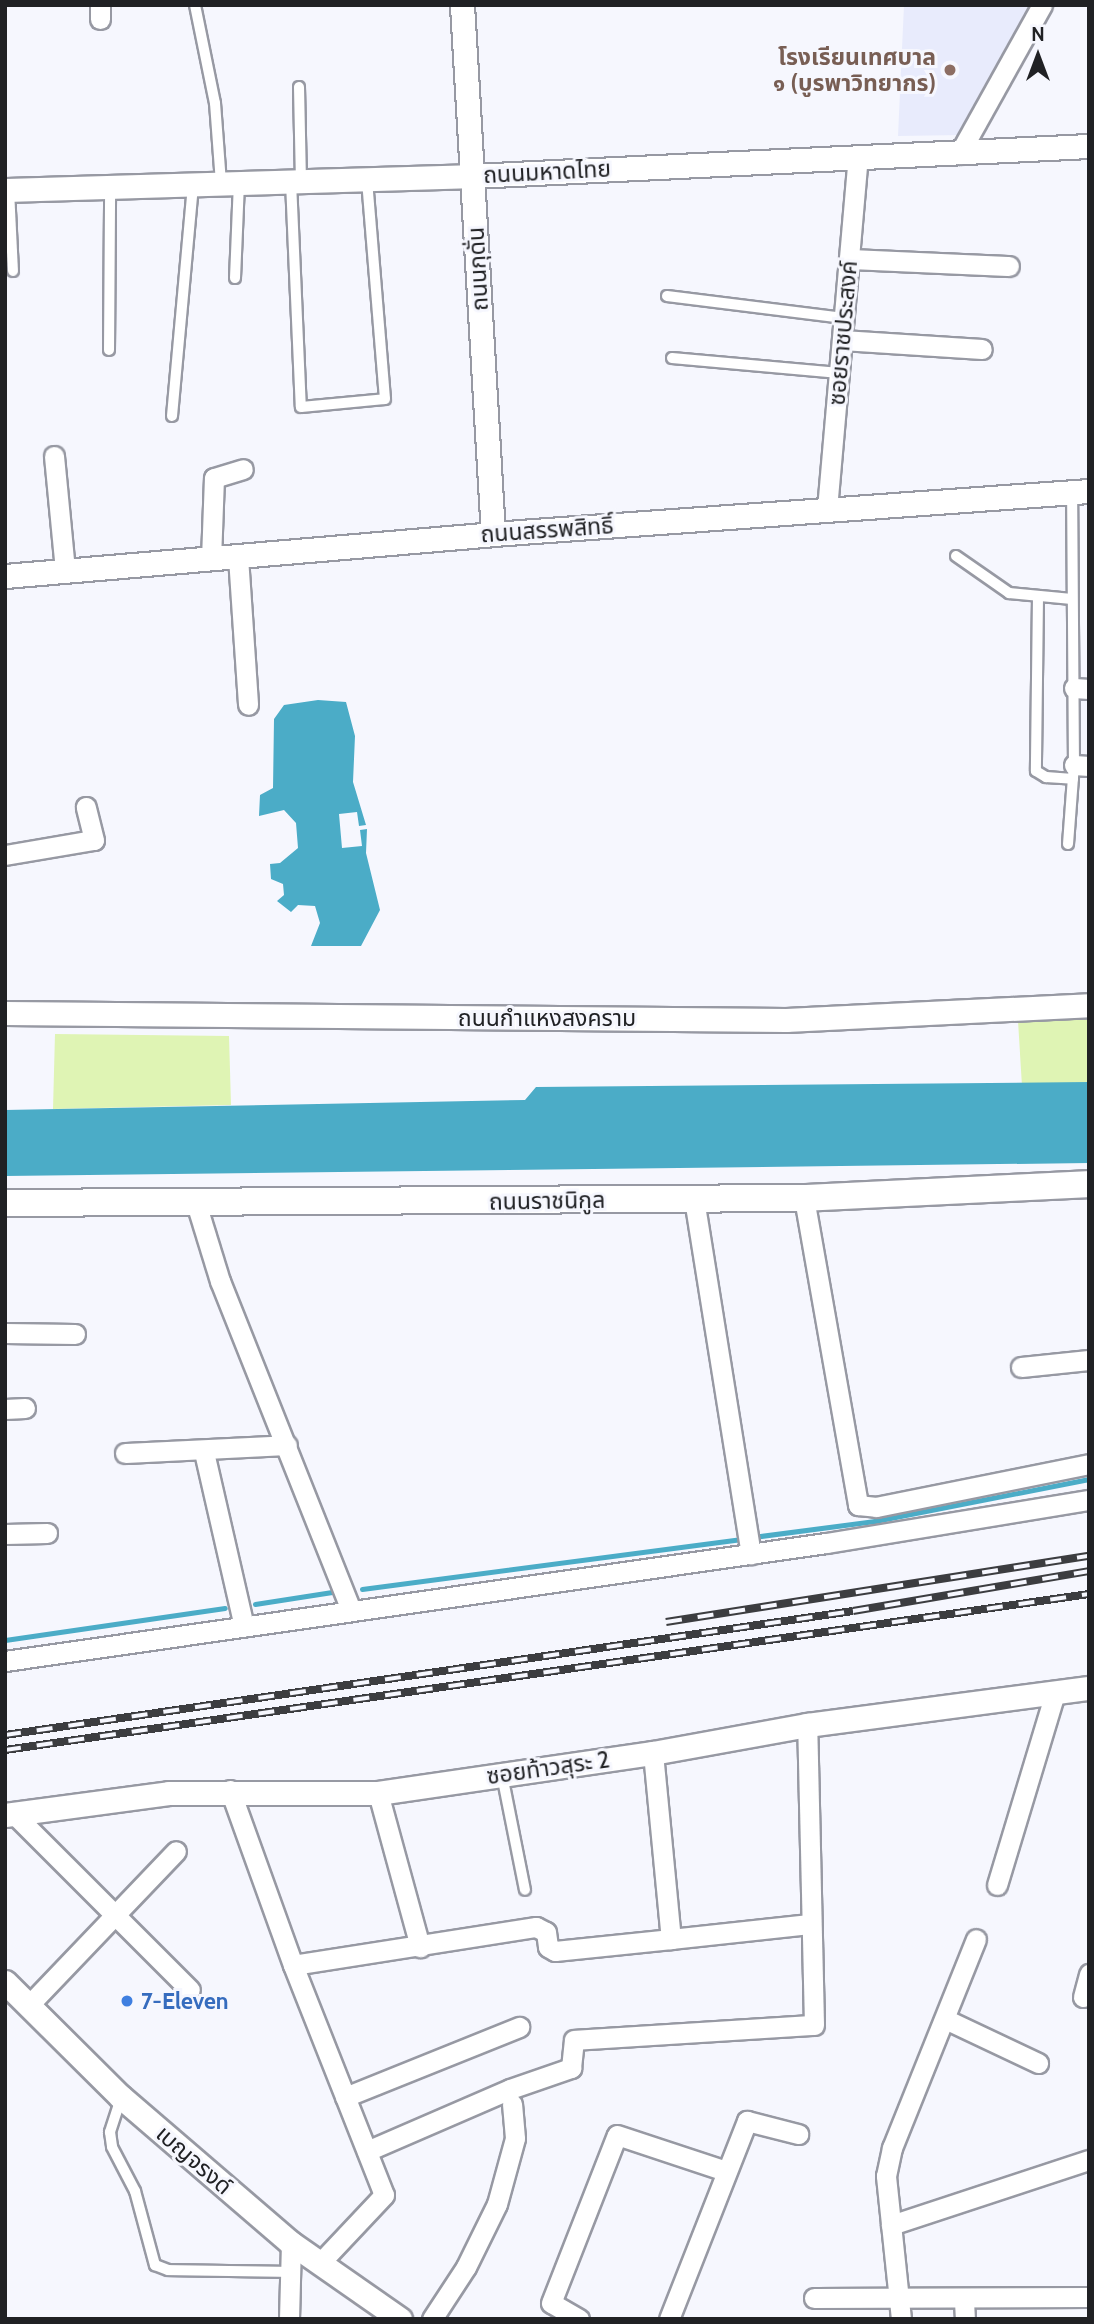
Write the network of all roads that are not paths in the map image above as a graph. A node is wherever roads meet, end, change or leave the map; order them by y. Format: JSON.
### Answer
{"nodes":[{"id":1,"x":195,"y":5,"type":"edge"},
{"id":2,"x":462,"y":5,"type":"edge"},
{"id":3,"x":1042,"y":5,"type":"edge"},
{"id":4,"x":299,"y":87,"type":"dead end"},
{"id":5,"x":1089,"y":146,"type":"edge"},
{"id":6,"x":959,"y":154,"type":"junction"},
{"id":7,"x":858,"y":158,"type":"junction"},
{"id":8,"x":473,"y":176,"type":"junction"},
{"id":9,"x":367,"y":179,"type":"junction"},
{"id":10,"x":296,"y":181,"type":"junction"},
{"id":11,"x":230,"y":183,"type":"junction"},
{"id":12,"x":193,"y":184,"type":"junction"},
{"id":13,"x":110,"y":187,"type":"junction"},
{"id":14,"x":7,"y":190,"type":"edge"},
{"id":15,"x":849,"y":259,"type":"junction"},
{"id":16,"x":1009,"y":266,"type":"dead end"},
{"id":17,"x":13,"y":271,"type":"dead end"},
{"id":18,"x":235,"y":278,"type":"dead end"},
{"id":19,"x":667,"y":296,"type":"dead end"},
{"id":20,"x":844,"y":318,"type":"junction"},
{"id":21,"x":842,"y":340,"type":"junction"},
{"id":22,"x":982,"y":349,"type":"dead end"},
{"id":23,"x":109,"y":350,"type":"dead end"},
{"id":24,"x":672,"y":358,"type":"dead end"},
{"id":25,"x":839,"y":373,"type":"junction"},
{"id":26,"x":172,"y":416,"type":"dead end"},
{"id":27,"x":54,"y":456,"type":"dead end"},
{"id":28,"x":243,"y":469,"type":"dead end"},
{"id":29,"x":1081,"y":492,"type":"edge"},
{"id":30,"x":827,"y":509,"type":"junction"},
{"id":31,"x":493,"y":534,"type":"junction"},
{"id":32,"x":956,"y":556,"type":"dead end"},
{"id":33,"x":238,"y":557,"type":"junction"},
{"id":34,"x":211,"y":559,"type":"junction"},
{"id":35,"x":65,"y":571,"type":"junction"},
{"id":36,"x":5,"y":576,"type":"edge"},
{"id":37,"x":1038,"y":597,"type":"junction"},
{"id":38,"x":1072,"y":599,"type":"junction"},
{"id":39,"x":1081,"y":689,"type":"edge"},
{"id":40,"x":248,"y":705,"type":"dead end"},
{"id":41,"x":1079,"y":770,"type":"edge"},
{"id":42,"x":86,"y":807,"type":"dead end"},
{"id":43,"x":1068,"y":844,"type":"dead end"},
{"id":44,"x":5,"y":855,"type":"edge"},
{"id":45,"x":1089,"y":1005,"type":"edge"},
{"id":46,"x":5,"y":1013,"type":"edge"},
{"id":47,"x":1089,"y":1184,"type":"edge"},
{"id":48,"x":804,"y":1198,"type":"junction"},
{"id":49,"x":694,"y":1199,"type":"junction"},
{"id":50,"x":5,"y":1203,"type":"edge"},
{"id":51,"x":196,"y":1203,"type":"junction"},
{"id":52,"x":5,"y":1333,"type":"edge"},
{"id":53,"x":75,"y":1334,"type":"dead end"},
{"id":54,"x":1089,"y":1360,"type":"edge"},
{"id":55,"x":1021,"y":1367,"type":"dead end"},
{"id":56,"x":25,"y":1408,"type":"dead end"},
{"id":57,"x":5,"y":1409,"type":"edge"},
{"id":58,"x":287,"y":1445,"type":"junction"},
{"id":59,"x":204,"y":1452,"type":"junction"},
{"id":60,"x":125,"y":1453,"type":"dead end"},
{"id":61,"x":1089,"y":1464,"type":"edge"},
{"id":62,"x":1089,"y":1500,"type":"edge"},
{"id":63,"x":47,"y":1533,"type":"dead end"},
{"id":64,"x":5,"y":1534,"type":"edge"},
{"id":65,"x":750,"y":1544,"type":"junction"},
{"id":66,"x":351,"y":1611,"type":"junction"},
{"id":67,"x":244,"y":1626,"type":"junction"},
{"id":68,"x":5,"y":1661,"type":"edge"},
{"id":69,"x":1089,"y":1688,"type":"edge"},
{"id":70,"x":1055,"y":1693,"type":"junction"},
{"id":71,"x":807,"y":1725,"type":"junction"},
{"id":72,"x":653,"y":1753,"type":"junction"},
{"id":73,"x":502,"y":1774,"type":"junction"},
{"id":74,"x":230,"y":1790,"type":"junction"},
{"id":75,"x":378,"y":1793,"type":"junction"},
{"id":76,"x":9,"y":1814,"type":"edge"},
{"id":77,"x":176,"y":1851,"type":"dead end"},
{"id":78,"x":997,"y":1885,"type":"dead end"},
{"id":79,"x":525,"y":1890,"type":"dead end"},
{"id":80,"x":115,"y":1915,"type":"junction"},
{"id":81,"x":809,"y":1924,"type":"junction"},
{"id":82,"x":671,"y":1939,"type":"junction"},
{"id":83,"x":976,"y":1939,"type":"dead end"},
{"id":84,"x":420,"y":1947,"type":"junction"},
{"id":85,"x":293,"y":1965,"type":"junction"},
{"id":86,"x":1089,"y":1974,"type":"edge"},
{"id":87,"x":5,"y":1982,"type":"edge"},
{"id":88,"x":190,"y":1990,"type":"dead end"},
{"id":89,"x":1083,"y":1997,"type":"dead end"},
{"id":90,"x":27,"y":2006,"type":"junction"},
{"id":91,"x":945,"y":2019,"type":"junction"},
{"id":92,"x":519,"y":2027,"type":"dead end"},
{"id":93,"x":1038,"y":2063,"type":"dead end"},
{"id":94,"x":345,"y":2097,"type":"junction"},
{"id":95,"x":121,"y":2098,"type":"junction"},
{"id":96,"x":512,"y":2104,"type":"dead end"},
{"id":97,"x":798,"y":2134,"type":"dead end"},
{"id":98,"x":367,"y":2151,"type":"junction"},
{"id":99,"x":1089,"y":2160,"type":"edge"},
{"id":100,"x":726,"y":2171,"type":"junction"},
{"id":101,"x":891,"y":2225,"type":"junction"},
{"id":102,"x":290,"y":2243,"type":"junction"},
{"id":103,"x":320,"y":2263,"type":"junction"},
{"id":104,"x":290,"y":2272,"type":"junction"},
{"id":105,"x":1089,"y":2297,"type":"edge"},
{"id":106,"x":814,"y":2298,"type":"dead end"},
{"id":107,"x":900,"y":2310,"type":"edge"},
{"id":108,"x":965,"y":2310,"type":"edge"},
{"id":109,"x":283,"y":2318,"type":"edge"},
{"id":110,"x":400,"y":2319,"type":"edge"},
{"id":111,"x":432,"y":2319,"type":"edge"},
{"id":112,"x":579,"y":2319,"type":"edge"},
{"id":113,"x":669,"y":2319,"type":"edge"}],
"edges":[{"from":1,"to":11,"type":"lane"},
{"from":2,"to":8,"type":"street","name":"ถนนกุดั่น"},
{"from":3,"to":6,"type":"street"},
{"from":4,"to":10,"type":"lane"},
{"from":5,"to":6,"type":"street","name":"ถนนมหาดไทย"},
{"from":6,"to":7,"type":"street","name":"ถนนมหาดไทย"},
{"from":7,"to":8,"type":"street","name":"ถนนมหาดไทย"},
{"from":7,"to":15,"type":"street","name":"ซอยราชประสงค์"},
{"from":8,"to":9,"type":"street","name":"ถนนมหาดไทย"},
{"from":8,"to":31,"type":"street","name":"ถนนกุดั่น"},
{"from":9,"to":10,"type":"street","name":"ถนนมหาดไทย"},
{"from":9,"to":10,"type":"lane"},
{"from":10,"to":11,"type":"street","name":"ถนนมหาดไทย"},
{"from":11,"to":12,"type":"street","name":"ถนนมหาดไทย"},
{"from":11,"to":18,"type":"lane"},
{"from":12,"to":13,"type":"street","name":"ถนนมหาดไทย"},
{"from":12,"to":26,"type":"lane"},
{"from":13,"to":14,"type":"street","name":"ถนนมหาดไทย"},
{"from":13,"to":23,"type":"lane"},
{"from":14,"to":17,"type":"lane"},
{"from":15,"to":16,"type":"street"},
{"from":15,"to":20,"type":"street","name":"ซอยราชประสงค์"},
{"from":19,"to":20,"type":"lane"},
{"from":20,"to":21,"type":"street","name":"ซอยราชประสงค์"},
{"from":21,"to":22,"type":"street"},
{"from":21,"to":25,"type":"street","name":"ซอยราชประสงค์"},
{"from":24,"to":25,"type":"lane"},
{"from":25,"to":30,"type":"street","name":"ซอยราชประสงค์"},
{"from":27,"to":35,"type":"street"},
{"from":28,"to":34,"type":"street"},
{"from":29,"to":30,"type":"street","name":"ถนนสรรพสิทธิ์"},
{"from":29,"to":38,"type":"lane"},
{"from":30,"to":31,"type":"street","name":"ถนนสรรพสิทธิ์"},
{"from":31,"to":33,"type":"street","name":"ถนนสรรพสิทธิ์"},
{"from":32,"to":37,"type":"lane"},
{"from":33,"to":34,"type":"street","name":"ถนนสรรพสิทธิ์"},
{"from":33,"to":40,"type":"street"},
{"from":34,"to":35,"type":"street","name":"ถนนสรรพสิทธิ์"},
{"from":35,"to":36,"type":"street","name":"ถนนสรรพสิทธิ์"},
{"from":37,"to":38,"type":"lane"},
{"from":37,"to":41,"type":"lane"},
{"from":38,"to":39,"type":"lane"},
{"from":39,"to":41,"type":"lane"},
{"from":41,"to":43,"type":"lane"},
{"from":42,"to":44,"type":"street"},
{"from":45,"to":46,"type":"street","name":"ถนนกำแหงสงคราม"},
{"from":47,"to":48,"type":"main road","name":"ถนนราชนิกูล"},
{"from":48,"to":49,"type":"main road","name":"ถนนราชนิกูล"},
{"from":48,"to":61,"type":"street"},
{"from":49,"to":51,"type":"main road","name":"ถนนราชนิกูล"},
{"from":49,"to":65,"type":"street"},
{"from":50,"to":51,"type":"main road","name":"ถนนราชนิกูล"},
{"from":51,"to":58,"type":"street"},
{"from":52,"to":53,"type":"street"},
{"from":54,"to":55,"type":"street"},
{"from":56,"to":57,"type":"street"},
{"from":58,"to":59,"type":"street"},
{"from":58,"to":66,"type":"street"},
{"from":59,"to":60,"type":"street"},
{"from":59,"to":67,"type":"street"},
{"from":62,"to":65,"type":"street"},
{"from":63,"to":64,"type":"street"},
{"from":65,"to":66,"type":"street"},
{"from":66,"to":67,"type":"street"},
{"from":67,"to":68,"type":"street"},
{"from":69,"to":70,"type":"street","name":"ซอยท้าวสุระ 2"},
{"from":70,"to":71,"type":"street","name":"ซอยท้าวสุระ 2"},
{"from":70,"to":78,"type":"street"},
{"from":71,"to":72,"type":"street","name":"ซอยท้าวสุระ 2"},
{"from":71,"to":81,"type":"street"},
{"from":72,"to":73,"type":"street","name":"ซอยท้าวสุระ 2"},
{"from":72,"to":82,"type":"street"},
{"from":73,"to":75,"type":"street","name":"ซอยท้าวสุระ 2"},
{"from":73,"to":79,"type":"lane"},
{"from":74,"to":75,"type":"street","name":"ซอยท้าวสุระ 2"},
{"from":74,"to":76,"type":"street","name":"ซอยท้าวสุระ 2"},
{"from":74,"to":85,"type":"street"},
{"from":75,"to":84,"type":"street"},
{"from":76,"to":80,"type":"street"},
{"from":77,"to":80,"type":"street"},
{"from":80,"to":88,"type":"street"},
{"from":80,"to":90,"type":"street"},
{"from":81,"to":82,"type":"street"},
{"from":81,"to":98,"type":"street"},
{"from":82,"to":84,"type":"street"},
{"from":83,"to":91,"type":"street"},
{"from":84,"to":85,"type":"street"},
{"from":85,"to":94,"type":"street"},
{"from":86,"to":89,"type":"street"},
{"from":87,"to":90,"type":"street","name":"เบญจรงด์"},
{"from":90,"to":95,"type":"street","name":"เบญจรงด์"},
{"from":91,"to":93,"type":"street"},
{"from":91,"to":101,"type":"street"},
{"from":92,"to":94,"type":"street"},
{"from":94,"to":98,"type":"street"},
{"from":95,"to":102,"type":"street","name":"เบญจรงด์"},
{"from":95,"to":104,"type":"lane"},
{"from":96,"to":111,"type":"street"},
{"from":97,"to":100,"type":"street"},
{"from":98,"to":103,"type":"street"},
{"from":99,"to":101,"type":"street"},
{"from":100,"to":112,"type":"street"},
{"from":100,"to":113,"type":"street"},
{"from":101,"to":107,"type":"street"},
{"from":102,"to":103,"type":"street","name":"เบญจรงด์"},
{"from":102,"to":104,"type":"street"},
{"from":103,"to":110,"type":"street","name":"เบญจรงด์"},
{"from":104,"to":109,"type":"street"},
{"from":105,"to":108,"type":"street"},
{"from":106,"to":107,"type":"street"},
{"from":107,"to":108,"type":"street"}]}
